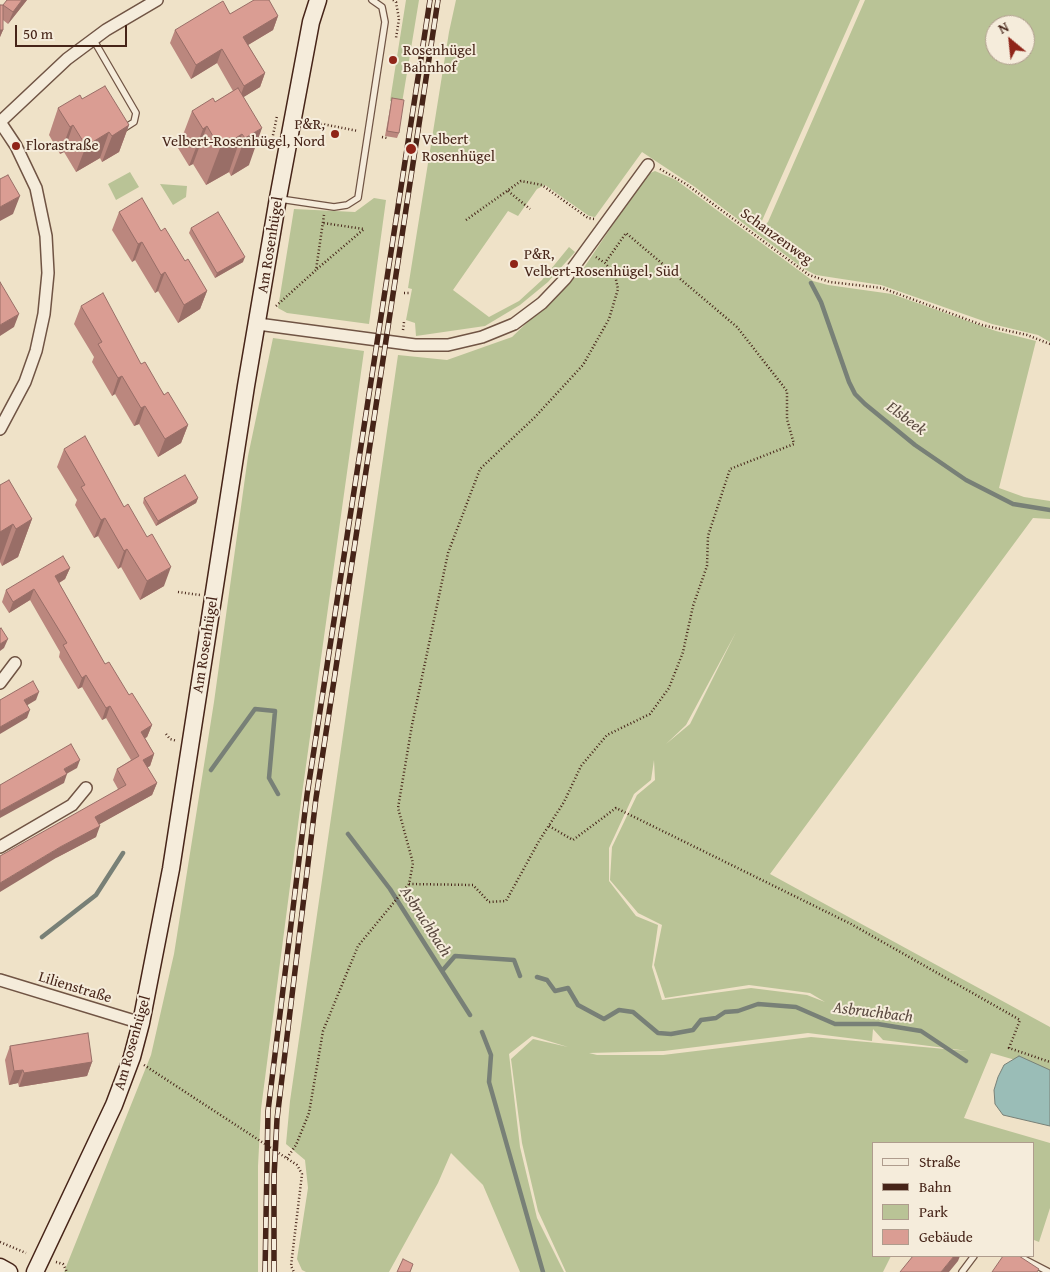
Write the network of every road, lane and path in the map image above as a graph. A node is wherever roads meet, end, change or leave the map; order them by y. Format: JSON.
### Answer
{"nodes":[{"id":1,"x":318,"y":0,"type":"edge"},
{"id":2,"x":372,"y":0,"type":"edge"},
{"id":3,"x":393,"y":0,"type":"edge"},
{"id":4,"x":153,"y":1,"type":"edge"},
{"id":5,"x":396,"y":38,"type":"dead end"},
{"id":6,"x":93,"y":39,"type":"junction"},
{"id":7,"x":0,"y":122,"type":"edge"},
{"id":8,"x":313,"y":122,"type":"dead end"},
{"id":9,"x":120,"y":130,"type":"edge"},
{"id":10,"x":368,"y":132,"type":"junction"},
{"id":11,"x":250,"y":137,"type":"edge"},
{"id":12,"x":387,"y":138,"type":"dead end"},
{"id":13,"x":272,"y":140,"type":"dead end"},
{"id":14,"x":646,"y":168,"type":"joint"},
{"id":15,"x":508,"y":191,"type":"junction"},
{"id":16,"x":278,"y":198,"type":"junction"},
{"id":17,"x":326,"y":206,"type":"junction"},
{"id":18,"x":530,"y":208,"type":"dead end"},
{"id":19,"x":599,"y":218,"type":"dead end"},
{"id":20,"x":466,"y":220,"type":"dead end"},
{"id":21,"x":323,"y":223,"type":"junction"},
{"id":22,"x":587,"y":251,"type":"junction"},
{"id":23,"x":605,"y":263,"type":"junction"},
{"id":24,"x":316,"y":270,"type":"junction"},
{"id":25,"x":404,"y":293,"type":"dead end"},
{"id":26,"x":409,"y":293,"type":"dead end"},
{"id":27,"x":275,"y":307,"type":"dead end"},
{"id":28,"x":404,"y":322,"type":"dead end"},
{"id":29,"x":258,"y":324,"type":"junction"},
{"id":30,"x":402,"y":334,"type":"dead end"},
{"id":31,"x":1050,"y":344,"type":"edge"},
{"id":32,"x":0,"y":429,"type":"edge"},
{"id":33,"x":178,"y":592,"type":"dead end"},
{"id":34,"x":214,"y":597,"type":"junction"},
{"id":35,"x":15,"y":663,"type":"dead end"},
{"id":36,"x":0,"y":683,"type":"edge"},
{"id":37,"x":166,"y":734,"type":"dead end"},
{"id":38,"x":170,"y":739,"type":"dead end"},
{"id":39,"x":86,"y":788,"type":"dead end"},
{"id":40,"x":548,"y":826,"type":"junction"},
{"id":41,"x":0,"y":847,"type":"edge"},
{"id":42,"x":410,"y":884,"type":"junction"},
{"id":43,"x":0,"y":980,"type":"edge"},
{"id":44,"x":141,"y":1023,"type":"junction"},
{"id":45,"x":132,"y":1057,"type":"junction"},
{"id":46,"x":1050,"y":1062,"type":"edge"},
{"id":47,"x":287,"y":1158,"type":"junction"},
{"id":48,"x":0,"y":1242,"type":"edge"},
{"id":49,"x":10,"y":1247,"type":"dead end"},
{"id":50,"x":973,"y":1257,"type":"edge"},
{"id":51,"x":1020,"y":1257,"type":"edge"},
{"id":52,"x":0,"y":1268,"type":"edge"},
{"id":53,"x":9,"y":1272,"type":"edge"},
{"id":54,"x":35,"y":1272,"type":"edge"},
{"id":55,"x":294,"y":1272,"type":"edge"},
{"id":56,"x":962,"y":1272,"type":"edge"},
{"id":57,"x":1049,"y":1272,"type":"edge"}],
"edges":[{"from":1,"to":16,"type":"street","name":"Am Rosenhügel"},
{"from":2,"to":10,"type":"lane"},
{"from":3,"to":5,"type":"path"},
{"from":4,"to":6,"type":"street"},
{"from":6,"to":7,"type":"street"},
{"from":6,"to":9,"type":"lane"},
{"from":7,"to":32,"type":"street"},
{"from":8,"to":10,"type":"path"},
{"from":10,"to":12,"type":"path"},
{"from":10,"to":17,"type":"lane"},
{"from":11,"to":13,"type":"path"},
{"from":14,"to":22,"type":"street"},
{"from":14,"to":31,"type":"path","name":"Schanzenweg"},
{"from":15,"to":18,"type":"path"},
{"from":15,"to":19,"type":"path"},
{"from":15,"to":20,"type":"path"},
{"from":16,"to":17,"type":"lane"},
{"from":16,"to":29,"type":"street","name":"Am Rosenhügel"},
{"from":17,"to":21,"type":"path"},
{"from":21,"to":24,"type":"path"},
{"from":21,"to":24,"type":"path"},
{"from":22,"to":23,"type":"path"},
{"from":22,"to":29,"type":"street"},
{"from":23,"to":40,"type":"path"},
{"from":23,"to":42,"type":"path"},
{"from":24,"to":27,"type":"path"},
{"from":25,"to":26,"type":"path"},
{"from":28,"to":30,"type":"path"},
{"from":29,"to":34,"type":"street","name":"Am Rosenhügel"},
{"from":33,"to":34,"type":"path"},
{"from":34,"to":44,"type":"street","name":"Am Rosenhügel"},
{"from":35,"to":36,"type":"street"},
{"from":37,"to":38,"type":"path"},
{"from":39,"to":41,"type":"street"},
{"from":40,"to":42,"type":"path"},
{"from":40,"to":46,"type":"path"},
{"from":42,"to":47,"type":"path"},
{"from":43,"to":44,"type":"street","name":"Lilienstraße"},
{"from":44,"to":45,"type":"street","name":"Am Rosenhügel"},
{"from":45,"to":47,"type":"path"},
{"from":45,"to":54,"type":"street","name":"Am Rosenhügel"},
{"from":47,"to":55,"type":"path"},
{"from":48,"to":49,"type":"path"},
{"from":50,"to":56,"type":"lane"},
{"from":51,"to":57,"type":"lane"},
{"from":52,"to":53,"type":"street"}]}
